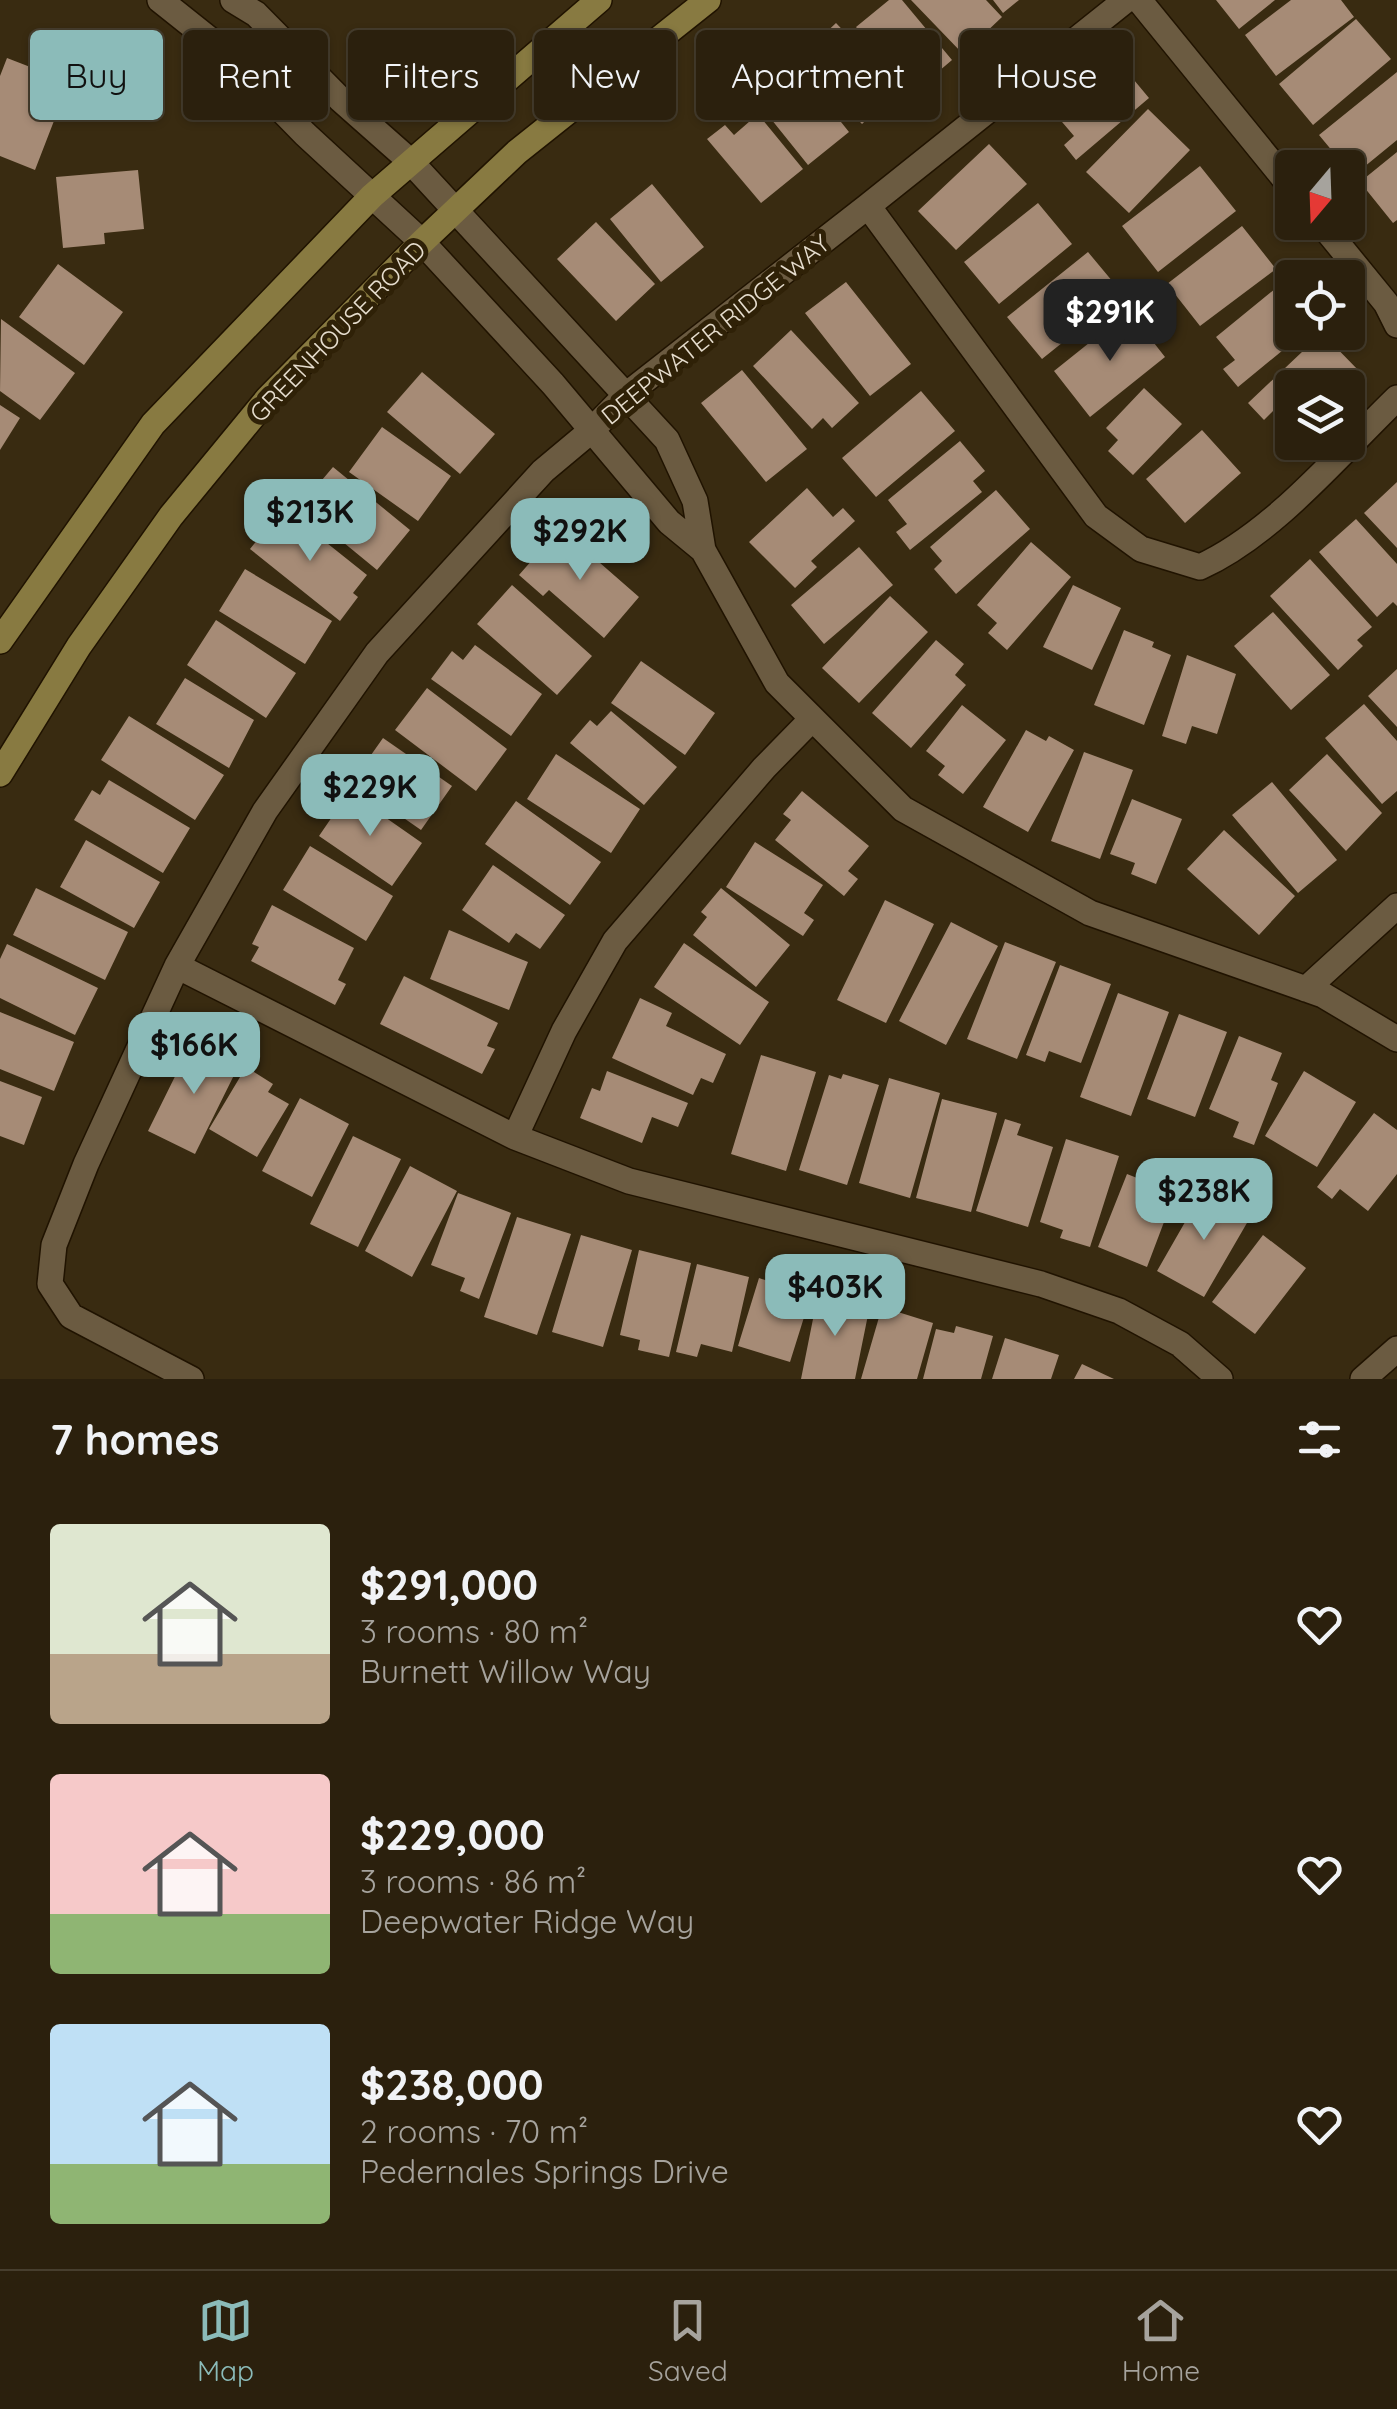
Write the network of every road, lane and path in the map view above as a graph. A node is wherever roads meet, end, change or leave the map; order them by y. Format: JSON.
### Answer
{"nodes":[{"id":1,"x":160,"y":0,"type":"edge"},
{"id":2,"x":233,"y":0,"type":"edge"},
{"id":3,"x":599,"y":0,"type":"edge"},
{"id":4,"x":708,"y":0,"type":"edge"},
{"id":5,"x":1126,"y":0,"type":"edge"},
{"id":6,"x":1139,"y":0,"type":"edge"},
{"id":7,"x":410,"y":160,"type":"junction"},
{"id":8,"x":1275,"y":167,"type":"edge"},
{"id":9,"x":372,"y":196,"type":"junction"},
{"id":10,"x":868,"y":206,"type":"junction"},
{"id":11,"x":455,"y":210,"type":"junction"},
{"id":12,"x":1335,"y":240,"type":"edge"},
{"id":13,"x":422,"y":242,"type":"junction"},
{"id":14,"x":1397,"y":325,"type":"edge"},
{"id":15,"x":626,"y":394,"type":"junction"},
{"id":16,"x":1397,"y":398,"type":"edge"},
{"id":17,"x":592,"y":430,"type":"junction"},
{"id":18,"x":703,"y":550,"type":"junction"},
{"id":19,"x":0,"y":641,"type":"edge"},
{"id":20,"x":812,"y":719,"type":"junction"},
{"id":21,"x":0,"y":774,"type":"edge"},
{"id":22,"x":1397,"y":906,"type":"edge"},
{"id":23,"x":177,"y":966,"type":"junction"},
{"id":24,"x":1306,"y":990,"type":"junction"},
{"id":25,"x":1397,"y":1039,"type":"edge"},
{"id":26,"x":515,"y":1137,"type":"junction"},
{"id":27,"x":1397,"y":1348,"type":"edge"},
{"id":28,"x":191,"y":1379,"type":"edge"},
{"id":29,"x":1220,"y":1379,"type":"edge"},
{"id":30,"x":1363,"y":1379,"type":"edge"}],
"edges":[{"from":1,"to":9,"type":"street"},
{"from":2,"to":7,"type":"street"},
{"from":3,"to":7,"type":"street"},
{"from":4,"to":11,"type":"street","name":"GREENHOUSE ROAD"},
{"from":5,"to":10,"type":"street","name":"DEEPWATER RIDGE WAY"},
{"from":6,"to":8,"type":"street"},
{"from":7,"to":9,"type":"street"},
{"from":7,"to":11,"type":"street"},
{"from":9,"to":13,"type":"street"},
{"from":9,"to":19,"type":"street"},
{"from":10,"to":15,"type":"street","name":"DEEPWATER RIDGE WAY"},
{"from":10,"to":16,"type":"street"},
{"from":11,"to":13,"type":"street","name":"GREENHOUSE ROAD"},
{"from":11,"to":15,"type":"street"},
{"from":12,"to":14,"type":"street"},
{"from":13,"to":17,"type":"street"},
{"from":13,"to":21,"type":"street","name":"GREENHOUSE ROAD"},
{"from":15,"to":17,"type":"street","name":"DEEPWATER RIDGE WAY"},
{"from":15,"to":18,"type":"street"},
{"from":17,"to":18,"type":"street"},
{"from":17,"to":23,"type":"street","name":"DEEPWATER RIDGE WAY"},
{"from":18,"to":20,"type":"street"},
{"from":20,"to":24,"type":"street"},
{"from":20,"to":26,"type":"street"},
{"from":22,"to":24,"type":"street"},
{"from":23,"to":26,"type":"street"},
{"from":23,"to":28,"type":"street","name":"DEEPWATER RIDGE WAY"},
{"from":24,"to":25,"type":"street"},
{"from":26,"to":29,"type":"street"},
{"from":27,"to":30,"type":"street"}]}
